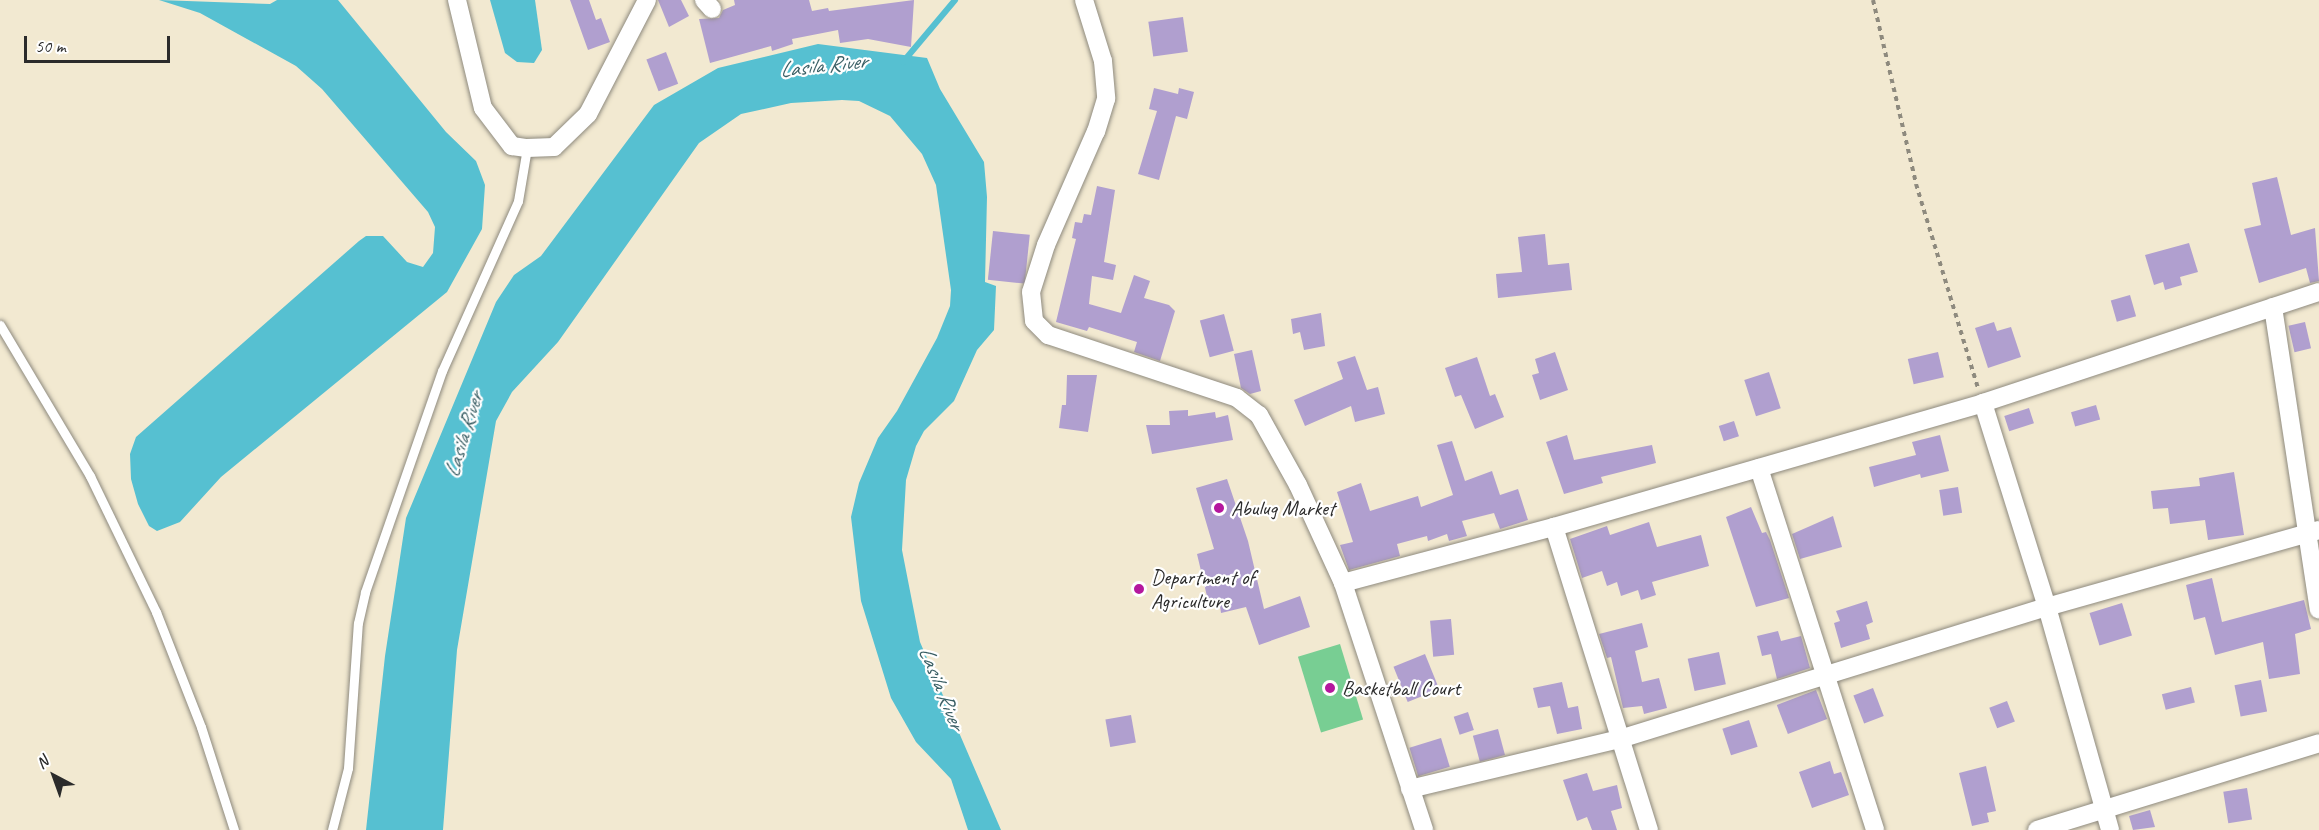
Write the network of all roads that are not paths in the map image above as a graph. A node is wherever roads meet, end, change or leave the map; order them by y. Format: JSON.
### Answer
{"nodes":[{"id":1,"x":457,"y":0,"type":"edge"},
{"id":2,"x":647,"y":0,"type":"edge"},
{"id":3,"x":1084,"y":0,"type":"edge"},
{"id":4,"x":527,"y":148,"type":"junction"},
{"id":5,"x":2319,"y":292,"type":"edge"},
{"id":6,"x":2273,"y":307,"type":"junction"},
{"id":7,"x":0,"y":325,"type":"edge"},
{"id":8,"x":1983,"y":403,"type":"junction"},
{"id":9,"x":1759,"y":468,"type":"junction"},
{"id":10,"x":1554,"y":527,"type":"junction"},
{"id":11,"x":2314,"y":531,"type":"edge"},
{"id":12,"x":1343,"y":583,"type":"junction"},
{"id":13,"x":2047,"y":607,"type":"junction"},
{"id":14,"x":2319,"y":610,"type":"edge"},
{"id":15,"x":1826,"y":678,"type":"junction"},
{"id":16,"x":1620,"y":739,"type":"junction"},
{"id":17,"x":2319,"y":743,"type":"edge"},
{"id":18,"x":1410,"y":789,"type":"junction"},
{"id":19,"x":2105,"y":811,"type":"junction"},
{"id":20,"x":234,"y":830,"type":"edge"},
{"id":21,"x":332,"y":830,"type":"edge"},
{"id":22,"x":1424,"y":830,"type":"edge"},
{"id":23,"x":1649,"y":830,"type":"edge"},
{"id":24,"x":1875,"y":830,"type":"edge"},
{"id":25,"x":2037,"y":830,"type":"edge"},
{"id":26,"x":2109,"y":830,"type":"edge"}],
"edges":[{"from":1,"to":4,"type":"street"},
{"from":2,"to":4,"type":"street"},
{"from":3,"to":12,"type":"street"},
{"from":4,"to":21,"type":"lane"},
{"from":5,"to":6,"type":"street"},
{"from":6,"to":8,"type":"street"},
{"from":6,"to":11,"type":"street"},
{"from":7,"to":20,"type":"lane"},
{"from":8,"to":9,"type":"street"},
{"from":8,"to":13,"type":"street"},
{"from":9,"to":10,"type":"street"},
{"from":9,"to":15,"type":"street"},
{"from":10,"to":12,"type":"street"},
{"from":10,"to":16,"type":"street"},
{"from":11,"to":13,"type":"street"},
{"from":11,"to":14,"type":"street"},
{"from":12,"to":18,"type":"street"},
{"from":13,"to":15,"type":"street"},
{"from":13,"to":19,"type":"street"},
{"from":15,"to":16,"type":"street"},
{"from":15,"to":24,"type":"street"},
{"from":16,"to":18,"type":"street"},
{"from":16,"to":23,"type":"street"},
{"from":17,"to":19,"type":"street"},
{"from":18,"to":22,"type":"street"},
{"from":19,"to":25,"type":"street"},
{"from":19,"to":26,"type":"street"}]}
